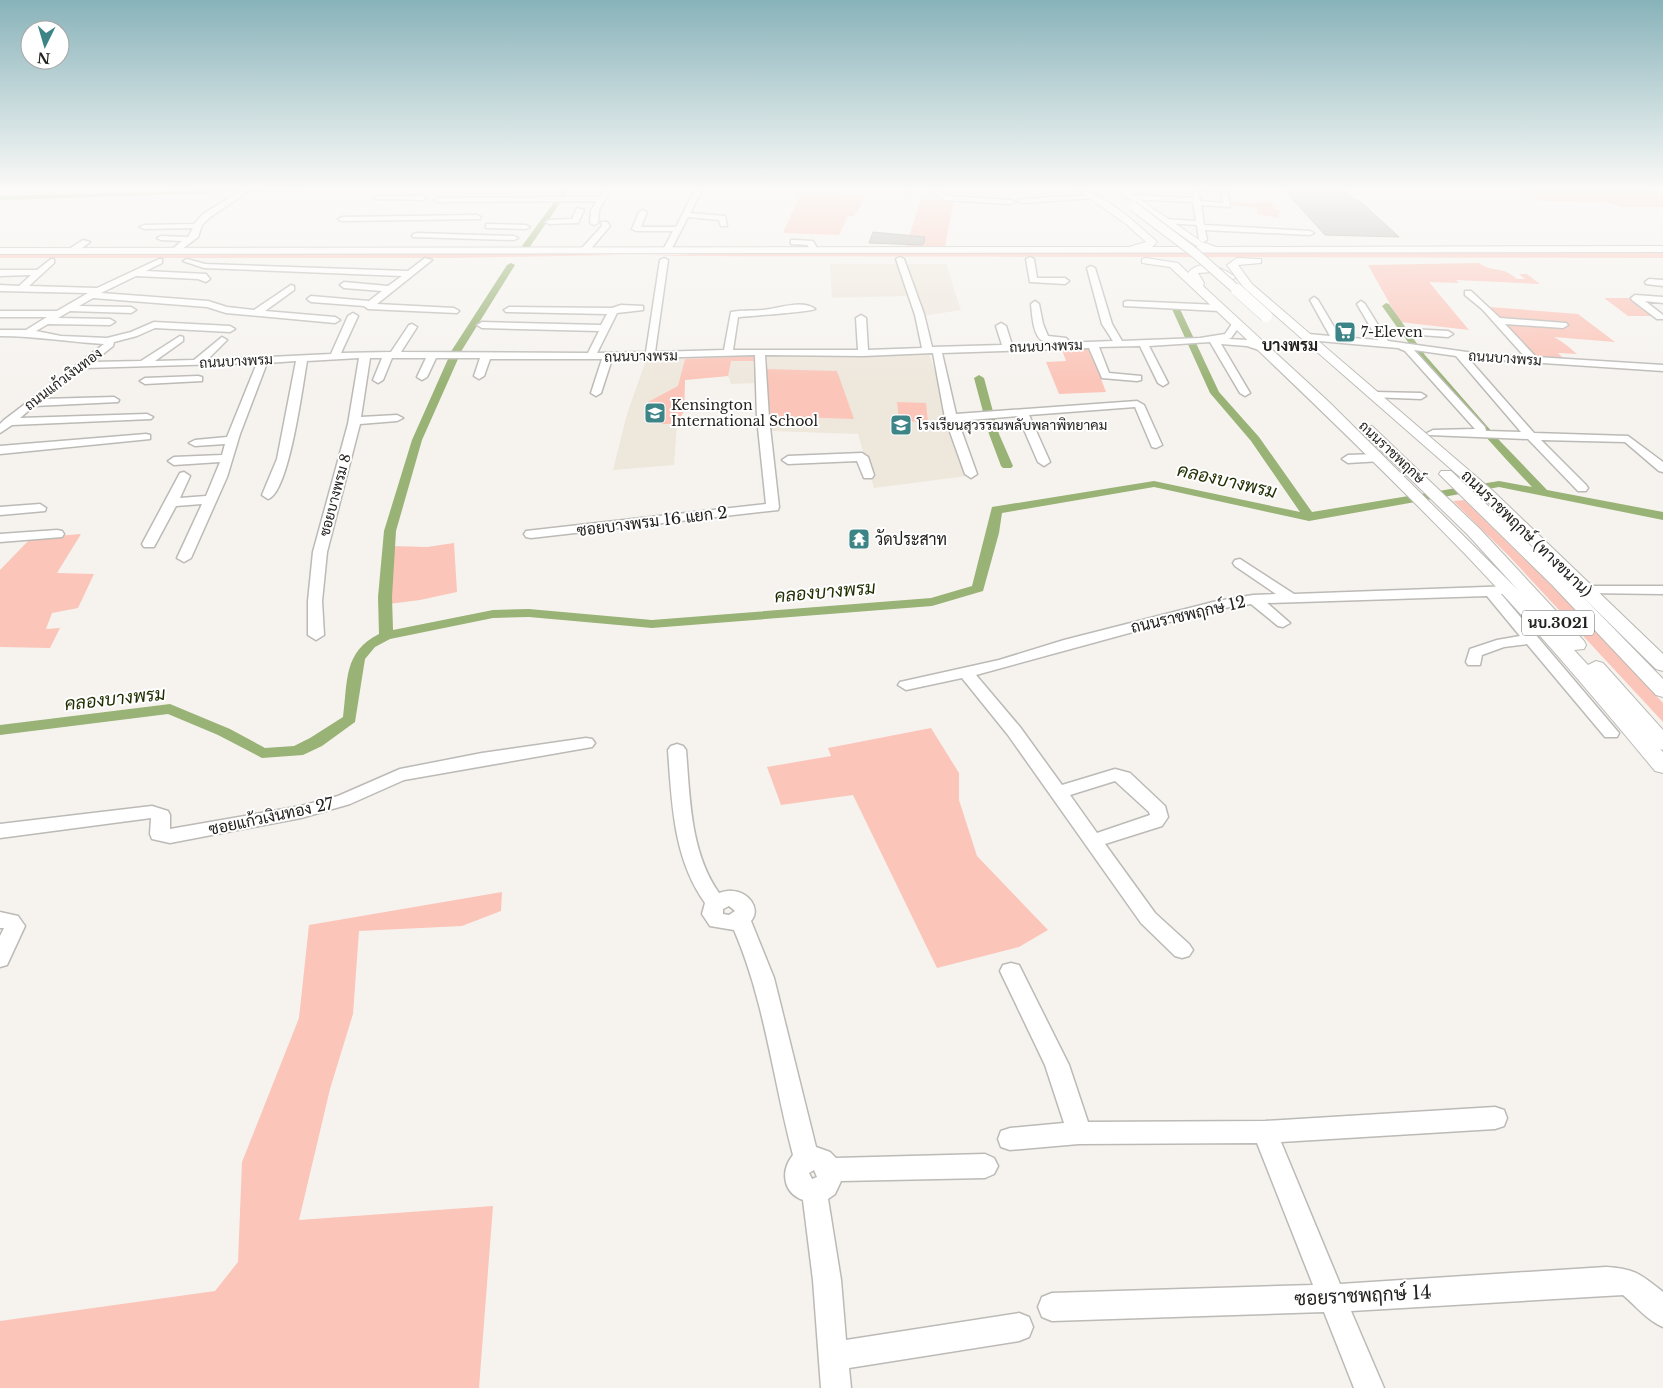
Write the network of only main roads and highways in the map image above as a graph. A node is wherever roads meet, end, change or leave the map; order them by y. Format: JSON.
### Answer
{"nodes":[{"id":1,"x":526,"y":255,"type":"edge"},
{"id":2,"x":530,"y":255,"type":"junction"},
{"id":3,"x":661,"y":255,"type":"edge"},
{"id":4,"x":665,"y":255,"type":"junction"},
{"id":5,"x":732,"y":255,"type":"junction"},
{"id":6,"x":736,"y":255,"type":"edge"},
{"id":7,"x":1181,"y":255,"type":"edge"},
{"id":8,"x":1198,"y":255,"type":"edge"},
{"id":9,"x":1064,"y":259,"type":"junction"},
{"id":10,"x":1366,"y":259,"type":"junction"},
{"id":11,"x":1663,"y":259,"type":"edge"},
{"id":12,"x":1282,"y":260,"type":"dead end"},
{"id":13,"x":0,"y":261,"type":"edge"},
{"id":14,"x":1264,"y":261,"type":"dead end"},
{"id":15,"x":1202,"y":283,"type":"junction"},
{"id":16,"x":1248,"y":286,"type":"junction"},
{"id":17,"x":1240,"y":319,"type":"junction"},
{"id":18,"x":1350,"y":389,"type":"junction"},
{"id":19,"x":1410,"y":427,"type":"joint"},
{"id":20,"x":1430,"y":437,"type":"junction"},
{"id":21,"x":1440,"y":509,"type":"junction"},
{"id":22,"x":1663,"y":665,"type":"edge"},
{"id":23,"x":1663,"y":690,"type":"edge"},
{"id":24,"x":1663,"y":743,"type":"edge"},
{"id":25,"x":1663,"y":766,"type":"edge"}],
"edges":[{"from":1,"to":2,"type":"main road"},
{"from":2,"to":2,"type":"main road"},
{"from":2,"to":4,"type":"main road"},
{"from":2,"to":13,"type":"main road"},
{"from":3,"to":4,"type":"main road"},
{"from":4,"to":5,"type":"main road"},
{"from":5,"to":5,"type":"main road"},
{"from":5,"to":6,"type":"main road"},
{"from":5,"to":9,"type":"main road"},
{"from":7,"to":15,"type":"main road","name":"ถนนราชพฤกษ์","number":"นบ.3021"},
{"from":8,"to":18,"type":"main road","name":"ถนนราชพฤกษ์","number":"นบ.3021","bridge":true},
{"from":9,"to":10,"type":"main road"},
{"from":9,"to":15,"type":"main road","name":"ถนนราชพฤกษ์","number":"นบ.3021"},
{"from":10,"to":11,"type":"main road"},
{"from":10,"to":12,"type":"main road"},
{"from":14,"to":16,"type":"main road","name":"ถนนราชพฤกษ์","number":"นบ.3021"},
{"from":15,"to":16,"type":"main road"},
{"from":15,"to":17,"type":"main road","name":"ถนนราชพฤกษ์","number":"นบ.3021"},
{"from":16,"to":19,"type":"main road","name":"ถนนราชพฤกษ์","number":"นบ.3021"},
{"from":17,"to":21,"type":"main road","name":"ถนนราชพฤกษ์","number":"นบ.3021"},
{"from":17,"to":21,"type":"main road","name":"ถนนราชพฤกษ์","number":"นบ.3021"},
{"from":18,"to":20,"type":"main road"},
{"from":18,"to":23,"type":"main road","name":"ถนนราชพฤกษ์","number":"นบ.3021"},
{"from":19,"to":20,"type":"main road","name":"ถนนราชพฤกษ์ (ทางขนาน)","number":"นบ.3021"},
{"from":20,"to":22,"type":"main road","name":"ถนนราชพฤกษ์ (ทางขนาน)","number":"นบ.3021"},
{"from":21,"to":24,"type":"main road","name":"ถนนราชพฤกษ์","number":"นบ.3021"},
{"from":21,"to":25,"type":"main road","number":"นบ.3021"}]}
